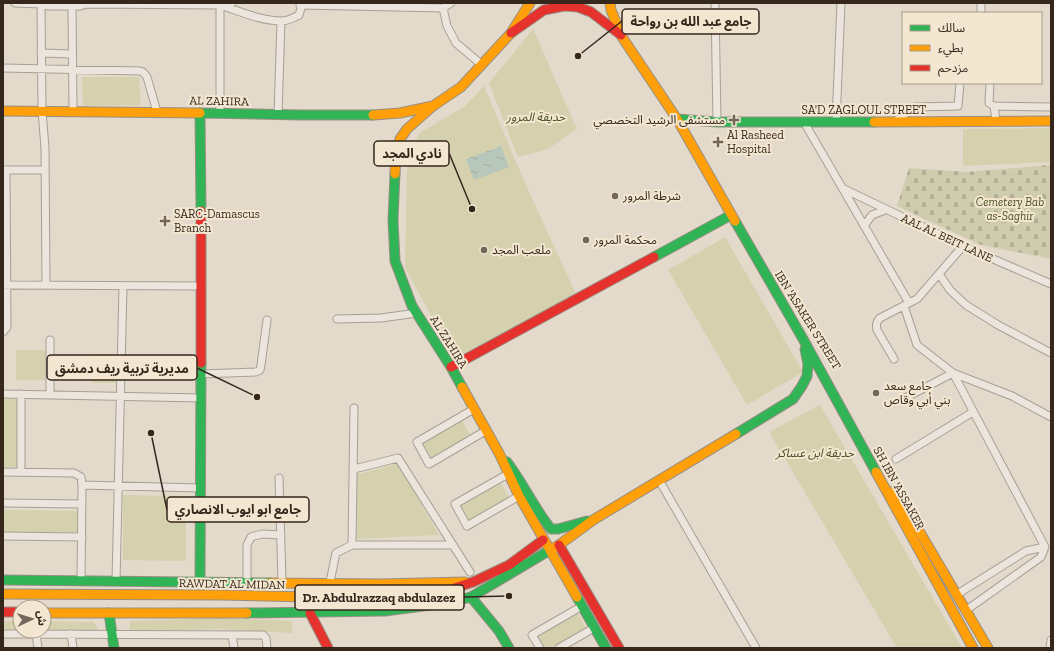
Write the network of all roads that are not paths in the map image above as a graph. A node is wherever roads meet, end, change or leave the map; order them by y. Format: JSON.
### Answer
{"nodes":[{"id":1,"x":15,"y":3,"type":"edge"},
{"id":2,"x":41,"y":3,"type":"edge"},
{"id":3,"x":87,"y":3,"type":"edge"},
{"id":4,"x":232,"y":3,"type":"edge"},
{"id":5,"x":451,"y":3,"type":"edge"},
{"id":6,"x":530,"y":3,"type":"edge"},
{"id":7,"x":610,"y":3,"type":"edge"},
{"id":8,"x":715,"y":3,"type":"edge"},
{"id":9,"x":841,"y":3,"type":"edge"},
{"id":10,"x":300,"y":4,"type":"edge"},
{"id":11,"x":220,"y":5,"type":"junction"},
{"id":12,"x":72,"y":6,"type":"junction"},
{"id":13,"x":443,"y":8,"type":"junction"},
{"id":14,"x":281,"y":21,"type":"junction"},
{"id":15,"x":510,"y":33,"type":"junction"},
{"id":16,"x":622,"y":37,"type":"junction"},
{"id":17,"x":41,"y":53,"type":"junction"},
{"id":18,"x":72,"y":54,"type":"junction"},
{"id":19,"x":482,"y":65,"type":"junction"},
{"id":20,"x":3,"y":68,"type":"edge"},
{"id":21,"x":41,"y":68,"type":"junction"},
{"id":22,"x":72,"y":69,"type":"junction"},
{"id":23,"x":960,"y":84,"type":"edge"},
{"id":24,"x":990,"y":84,"type":"edge"},
{"id":25,"x":433,"y":106,"type":"junction"},
{"id":26,"x":994,"y":106,"type":"junction"},
{"id":27,"x":1051,"y":107,"type":"edge"},
{"id":28,"x":3,"y":111,"type":"edge"},
{"id":29,"x":42,"y":111,"type":"junction"},
{"id":30,"x":73,"y":111,"type":"junction"},
{"id":31,"x":157,"y":112,"type":"junction"},
{"id":32,"x":200,"y":113,"type":"junction"},
{"id":33,"x":220,"y":113,"type":"junction"},
{"id":34,"x":278,"y":115,"type":"junction"},
{"id":35,"x":677,"y":119,"type":"junction"},
{"id":36,"x":996,"y":121,"type":"junction"},
{"id":37,"x":1051,"y":121,"type":"edge"},
{"id":38,"x":717,"y":122,"type":"junction"},
{"id":39,"x":804,"y":122,"type":"junction"},
{"id":40,"x":836,"y":122,"type":"junction"},
{"id":41,"x":894,"y":122,"type":"junction"},
{"id":42,"x":4,"y":170,"type":"edge"},
{"id":43,"x":45,"y":170,"type":"junction"},
{"id":44,"x":4,"y":186,"type":"edge"},
{"id":45,"x":844,"y":189,"type":"junction"},
{"id":46,"x":885,"y":210,"type":"junction"},
{"id":47,"x":731,"y":215,"type":"junction"},
{"id":48,"x":864,"y":226,"type":"junction"},
{"id":49,"x":5,"y":242,"type":"edge"},
{"id":50,"x":963,"y":246,"type":"junction"},
{"id":51,"x":939,"y":274,"type":"junction"},
{"id":52,"x":1051,"y":284,"type":"edge"},
{"id":53,"x":5,"y":285,"type":"edge"},
{"id":54,"x":46,"y":285,"type":"junction"},
{"id":55,"x":123,"y":286,"type":"junction"},
{"id":56,"x":202,"y":286,"type":"junction"},
{"id":57,"x":907,"y":305,"type":"junction"},
{"id":58,"x":417,"y":313,"type":"junction"},
{"id":59,"x":337,"y":319,"type":"dead end"},
{"id":60,"x":267,"y":320,"type":"dead end"},
{"id":61,"x":3,"y":332,"type":"edge"},
{"id":62,"x":803,"y":339,"type":"junction"},
{"id":63,"x":50,"y":340,"type":"dead end"},
{"id":64,"x":1051,"y":352,"type":"edge"},
{"id":65,"x":894,"y":359,"type":"dead end"},
{"id":66,"x":451,"y":367,"type":"junction"},
{"id":67,"x":953,"y":373,"type":"junction"},
{"id":68,"x":201,"y":374,"type":"junction"},
{"id":69,"x":3,"y":394,"type":"edge"},
{"id":70,"x":21,"y":394,"type":"junction"},
{"id":71,"x":50,"y":394,"type":"junction"},
{"id":72,"x":120,"y":396,"type":"junction"},
{"id":73,"x":907,"y":396,"type":"dead end"},
{"id":74,"x":201,"y":398,"type":"junction"},
{"id":75,"x":354,"y":408,"type":"dead end"},
{"id":76,"x":474,"y":409,"type":"junction"},
{"id":77,"x":973,"y":412,"type":"junction"},
{"id":78,"x":1051,"y":417,"type":"edge"},
{"id":79,"x":487,"y":430,"type":"junction"},
{"id":80,"x":500,"y":455,"type":"junction"},
{"id":81,"x":896,"y":460,"type":"dead end"},
{"id":82,"x":354,"y":469,"type":"junction"},
{"id":83,"x":3,"y":472,"type":"edge"},
{"id":84,"x":21,"y":472,"type":"junction"},
{"id":85,"x":508,"y":474,"type":"junction"},
{"id":86,"x":279,"y":478,"type":"dead end"},
{"id":87,"x":659,"y":480,"type":"junction"},
{"id":88,"x":82,"y":485,"type":"junction"},
{"id":89,"x":118,"y":486,"type":"junction"},
{"id":90,"x":200,"y":488,"type":"junction"},
{"id":91,"x":519,"y":496,"type":"junction"},
{"id":92,"x":3,"y":503,"type":"edge"},
{"id":93,"x":82,"y":504,"type":"junction"},
{"id":94,"x":593,"y":520,"type":"junction"},
{"id":95,"x":281,"y":535,"type":"junction"},
{"id":96,"x":3,"y":536,"type":"edge"},
{"id":97,"x":82,"y":537,"type":"junction"},
{"id":98,"x":543,"y":540,"type":"junction"},
{"id":99,"x":352,"y":545,"type":"junction"},
{"id":100,"x":453,"y":545,"type":"junction"},
{"id":101,"x":559,"y":545,"type":"junction"},
{"id":102,"x":1045,"y":547,"type":"junction"},
{"id":103,"x":550,"y":550,"type":"junction"},
{"id":104,"x":470,"y":572,"type":"dead end"},
{"id":105,"x":3,"y":580,"type":"edge"},
{"id":106,"x":81,"y":581,"type":"junction"},
{"id":107,"x":116,"y":581,"type":"junction"},
{"id":108,"x":200,"y":582,"type":"junction"},
{"id":109,"x":247,"y":582,"type":"junction"},
{"id":110,"x":282,"y":582,"type":"junction"},
{"id":111,"x":330,"y":582,"type":"junction"},
{"id":112,"x":473,"y":582,"type":"junction"},
{"id":113,"x":3,"y":594,"type":"edge"},
{"id":114,"x":956,"y":595,"type":"junction"},
{"id":115,"x":471,"y":597,"type":"junction"},
{"id":116,"x":582,"y":606,"type":"junction"},
{"id":117,"x":965,"y":611,"type":"junction"},
{"id":118,"x":52,"y":613,"type":"edge"},
{"id":119,"x":109,"y":613,"type":"junction"},
{"id":120,"x":310,"y":613,"type":"junction"},
{"id":121,"x":594,"y":628,"type":"junction"},
{"id":122,"x":52,"y":634,"type":"edge"},
{"id":123,"x":71,"y":634,"type":"junction"},
{"id":124,"x":112,"y":634,"type":"junction"},
{"id":125,"x":232,"y":634,"type":"junction"},
{"id":126,"x":1051,"y":640,"type":"edge"},
{"id":127,"x":73,"y":648,"type":"edge"},
{"id":128,"x":114,"y":648,"type":"edge"},
{"id":129,"x":234,"y":648,"type":"edge"},
{"id":130,"x":267,"y":648,"type":"edge"},
{"id":131,"x":328,"y":648,"type":"edge"},
{"id":132,"x":509,"y":648,"type":"edge"},
{"id":133,"x":540,"y":648,"type":"edge"},
{"id":134,"x":559,"y":648,"type":"edge"},
{"id":135,"x":606,"y":648,"type":"edge"},
{"id":136,"x":619,"y":648,"type":"edge"},
{"id":137,"x":756,"y":648,"type":"edge"},
{"id":138,"x":974,"y":648,"type":"edge"},
{"id":139,"x":988,"y":648,"type":"edge"},
{"id":140,"x":1050,"y":648,"type":"edge"}],
"edges":[{"from":1,"to":2,"type":"street"},
{"from":2,"to":12,"type":"street"},
{"from":2,"to":17,"type":"street"},
{"from":3,"to":11,"type":"street"},
{"from":3,"to":12,"type":"street"},
{"from":4,"to":11,"type":"street"},
{"from":5,"to":13,"type":"street"},
{"from":6,"to":15,"type":"main road","name":"AL ZAHIRA"},
{"from":7,"to":16,"type":"main road","name":"IBN 'ASAKER STREET"},
{"from":8,"to":38,"type":"street"},
{"from":9,"to":40,"type":"street"},
{"from":10,"to":13,"type":"street"},
{"from":10,"to":14,"type":"street"},
{"from":11,"to":14,"type":"street"},
{"from":11,"to":33,"type":"street"},
{"from":12,"to":18,"type":"street"},
{"from":13,"to":19,"type":"street"},
{"from":14,"to":34,"type":"street"},
{"from":15,"to":16,"type":"main road"},
{"from":15,"to":19,"type":"main road","name":"AL ZAHIRA"},
{"from":16,"to":35,"type":"main road","name":"IBN 'ASAKER STREET"},
{"from":17,"to":18,"type":"street"},
{"from":17,"to":21,"type":"street"},
{"from":18,"to":22,"type":"street"},
{"from":19,"to":25,"type":"main road","name":"AL ZAHIRA"},
{"from":20,"to":21,"type":"street"},
{"from":21,"to":22,"type":"street"},
{"from":21,"to":29,"type":"street"},
{"from":22,"to":30,"type":"street"},
{"from":22,"to":31,"type":"street"},
{"from":23,"to":41,"type":"street"},
{"from":24,"to":26,"type":"street"},
{"from":25,"to":34,"type":"main road","name":"AL ZAHIRA"},
{"from":25,"to":58,"type":"main road","name":"AL ZAHIRA"},
{"from":26,"to":27,"type":"street"},
{"from":26,"to":36,"type":"street"},
{"from":28,"to":29,"type":"main road","name":"AL ZAHIRA"},
{"from":29,"to":30,"type":"main road","name":"AL ZAHIRA"},
{"from":29,"to":43,"type":"street"},
{"from":30,"to":31,"type":"main road","name":"AL ZAHIRA"},
{"from":31,"to":32,"type":"main road","name":"AL ZAHIRA"},
{"from":32,"to":33,"type":"main road","name":"AL ZAHIRA"},
{"from":32,"to":56,"type":"main road"},
{"from":33,"to":34,"type":"main road","name":"AL ZAHIRA"},
{"from":35,"to":38,"type":"main road","name":"SA'D ZAGLOUL STREET"},
{"from":35,"to":47,"type":"main road","name":"IBN 'ASAKER STREET"},
{"from":36,"to":37,"type":"main road","name":"SA'D ZAGLOUL STREET"},
{"from":36,"to":41,"type":"main road","name":"SA'D ZAGLOUL STREET"},
{"from":38,"to":39,"type":"main road","name":"SA'D ZAGLOUL STREET"},
{"from":39,"to":40,"type":"main road","name":"SA'D ZAGLOUL STREET"},
{"from":39,"to":45,"type":"street"},
{"from":40,"to":41,"type":"main road","name":"SA'D ZAGLOUL STREET"},
{"from":42,"to":43,"type":"street"},
{"from":42,"to":44,"type":"street"},
{"from":43,"to":54,"type":"street"},
{"from":44,"to":49,"type":"street"},
{"from":45,"to":46,"type":"street","name":"AAL AL BEIT LANE"},
{"from":45,"to":48,"type":"street"},
{"from":46,"to":48,"type":"street"},
{"from":46,"to":50,"type":"street","name":"AAL AL BEIT LANE"},
{"from":47,"to":62,"type":"main road","name":"IBN 'ASAKER STREET"},
{"from":47,"to":66,"type":"main road"},
{"from":48,"to":57,"type":"street"},
{"from":49,"to":53,"type":"street"},
{"from":50,"to":51,"type":"street"},
{"from":50,"to":52,"type":"street","name":"AAL AL BEIT LANE"},
{"from":51,"to":57,"type":"street"},
{"from":51,"to":64,"type":"street"},
{"from":53,"to":54,"type":"street"},
{"from":53,"to":61,"type":"street"},
{"from":54,"to":55,"type":"street"},
{"from":55,"to":56,"type":"street"},
{"from":55,"to":72,"type":"street"},
{"from":56,"to":68,"type":"main road"},
{"from":57,"to":65,"type":"street"},
{"from":57,"to":67,"type":"street"},
{"from":58,"to":59,"type":"street"},
{"from":58,"to":66,"type":"main road","name":"AL ZAHIRA"},
{"from":60,"to":68,"type":"street"},
{"from":62,"to":87,"type":"main road"},
{"from":62,"to":114,"type":"main road","name":"IBN 'ASAKER STREET"},
{"from":62,"to":138,"type":"main road","name":"SH IBN 'ASSAKER"},
{"from":63,"to":71,"type":"street"},
{"from":66,"to":76,"type":"main road","name":"AL ZAHIRA"},
{"from":67,"to":73,"type":"street"},
{"from":67,"to":77,"type":"street"},
{"from":67,"to":78,"type":"street"},
{"from":68,"to":74,"type":"main road"},
{"from":69,"to":70,"type":"street"},
{"from":70,"to":71,"type":"street"},
{"from":70,"to":84,"type":"street"},
{"from":71,"to":72,"type":"street"},
{"from":72,"to":74,"type":"street"},
{"from":72,"to":89,"type":"street"},
{"from":74,"to":90,"type":"main road"},
{"from":75,"to":82,"type":"street"},
{"from":76,"to":79,"type":"main road","name":"AL ZAHIRA"},
{"from":76,"to":79,"type":"street"},
{"from":77,"to":81,"type":"street"},
{"from":77,"to":102,"type":"street"},
{"from":79,"to":80,"type":"main road","name":"AL ZAHIRA"},
{"from":80,"to":85,"type":"main road","name":"AL ZAHIRA"},
{"from":80,"to":94,"type":"main road","name":"AL ZAHIRA"},
{"from":82,"to":99,"type":"street"},
{"from":82,"to":100,"type":"street"},
{"from":83,"to":84,"type":"street"},
{"from":84,"to":88,"type":"street"},
{"from":85,"to":91,"type":"main road","name":"AL ZAHIRA"},
{"from":85,"to":91,"type":"street"},
{"from":86,"to":95,"type":"street"},
{"from":87,"to":94,"type":"main road"},
{"from":87,"to":137,"type":"street"},
{"from":88,"to":89,"type":"street"},
{"from":88,"to":93,"type":"street"},
{"from":89,"to":90,"type":"street"},
{"from":89,"to":107,"type":"street"},
{"from":90,"to":108,"type":"main road"},
{"from":91,"to":98,"type":"main road","name":"AL ZAHIRA"},
{"from":92,"to":93,"type":"street"},
{"from":93,"to":97,"type":"street"},
{"from":94,"to":101,"type":"main road"},
{"from":95,"to":109,"type":"street"},
{"from":95,"to":110,"type":"street"},
{"from":96,"to":97,"type":"street"},
{"from":97,"to":106,"type":"street"},
{"from":98,"to":103,"type":"main road","name":"AL ZAHIRA"},
{"from":98,"to":112,"type":"main road","name":"RAWDAT AL MIDAN"},
{"from":99,"to":100,"type":"street"},
{"from":99,"to":111,"type":"street"},
{"from":100,"to":104,"type":"street"},
{"from":101,"to":103,"type":"main road"},
{"from":101,"to":136,"type":"main road"},
{"from":102,"to":114,"type":"street"},
{"from":102,"to":117,"type":"street"},
{"from":103,"to":115,"type":"main road"},
{"from":103,"to":116,"type":"main road","name":"AL ZAHIRA"},
{"from":105,"to":106,"type":"main road"},
{"from":106,"to":107,"type":"main road"},
{"from":107,"to":108,"type":"main road"},
{"from":108,"to":109,"type":"main road"},
{"from":109,"to":110,"type":"main road"},
{"from":110,"to":111,"type":"main road"},
{"from":111,"to":112,"type":"main road"},
{"from":112,"to":113,"type":"main road","name":"RAWDAT AL MIDAN"},
{"from":114,"to":117,"type":"main road","name":"IBN 'ASAKER STREET"},
{"from":115,"to":120,"type":"main road"},
{"from":115,"to":132,"type":"main road"},
{"from":116,"to":121,"type":"main road","name":"AL ZAHIRA"},
{"from":116,"to":133,"type":"street"},
{"from":117,"to":139,"type":"main road","name":"IBN 'ASAKER STREET"},
{"from":118,"to":119,"type":"main road"},
{"from":119,"to":120,"type":"main road"},
{"from":119,"to":124,"type":"main road"},
{"from":120,"to":131,"type":"main road"},
{"from":121,"to":134,"type":"street"},
{"from":121,"to":135,"type":"main road","name":"AL ZAHIRA"},
{"from":122,"to":123,"type":"street"},
{"from":123,"to":124,"type":"street"},
{"from":123,"to":127,"type":"street"},
{"from":124,"to":125,"type":"street"},
{"from":124,"to":128,"type":"main road"},
{"from":125,"to":129,"type":"street"},
{"from":125,"to":130,"type":"street"},
{"from":126,"to":140,"type":"street"}]}
